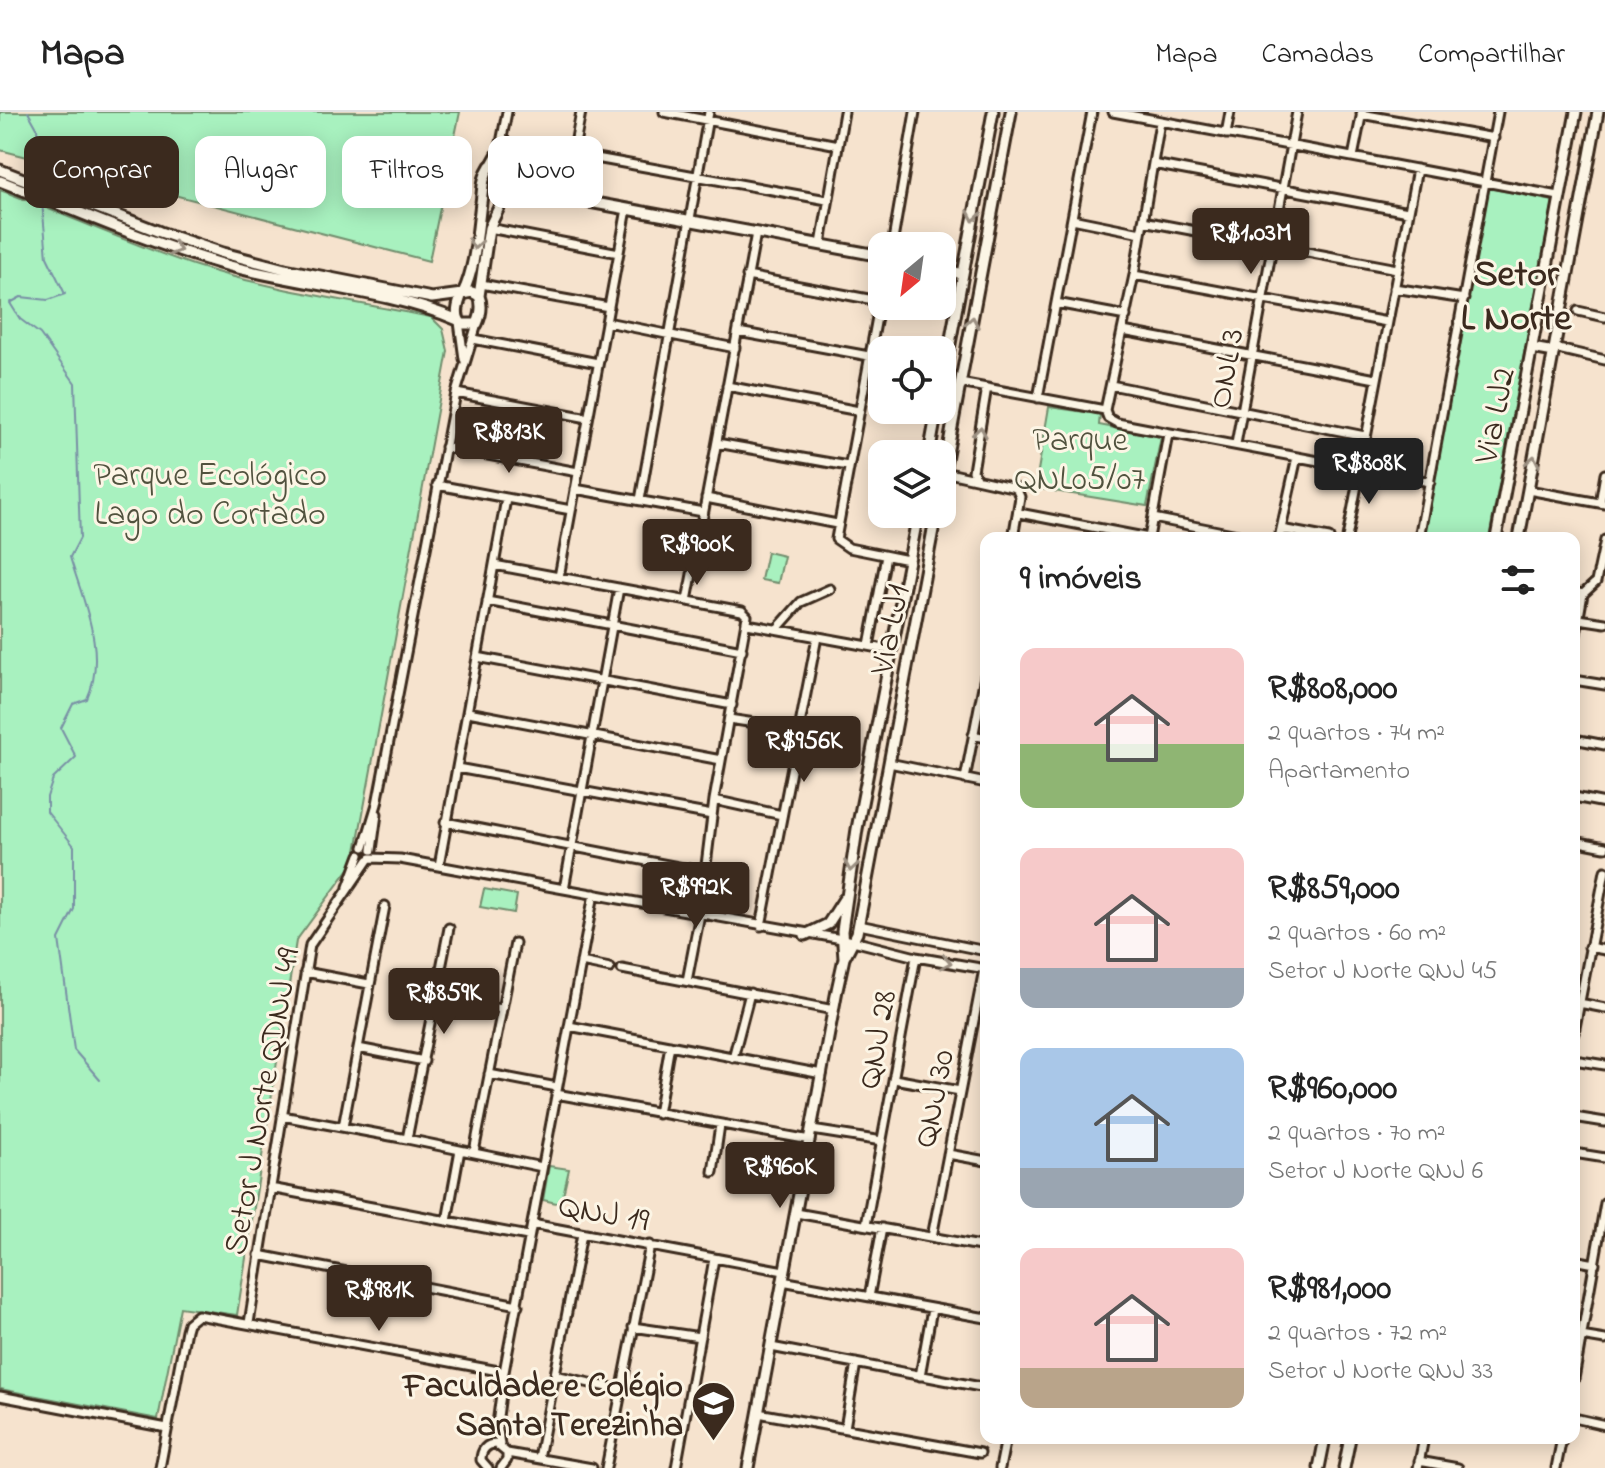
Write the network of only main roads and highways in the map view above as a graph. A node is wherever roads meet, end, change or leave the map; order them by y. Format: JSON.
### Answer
{"nodes":[{"id":1,"x":993,"y":112,"type":"edge"},
{"id":2,"x":1011,"y":112,"type":"edge"},
{"id":3,"x":1576,"y":112,"type":"edge"},
{"id":4,"x":1598,"y":112,"type":"edge"},
{"id":5,"x":984,"y":159,"type":"junction"},
{"id":6,"x":1001,"y":165,"type":"junction"},
{"id":7,"x":0,"y":170,"type":"edge"},
{"id":8,"x":488,"y":170,"type":"edge"},
{"id":9,"x":24,"y":179,"type":"edge"},
{"id":10,"x":980,"y":180,"type":"junction"},
{"id":11,"x":0,"y":181,"type":"edge"},
{"id":12,"x":998,"y":184,"type":"junction"},
{"id":13,"x":24,"y":190,"type":"edge"},
{"id":14,"x":483,"y":194,"type":"junction"},
{"id":15,"x":488,"y":198,"type":"edge"},
{"id":16,"x":603,"y":205,"type":"edge"},
{"id":17,"x":79,"y":208,"type":"edge"},
{"id":18,"x":88,"y":208,"type":"edge"},
{"id":19,"x":498,"y":208,"type":"edge"},
{"id":20,"x":868,"y":253,"type":"edge"},
{"id":21,"x":956,"y":272,"type":"edge"},
{"id":22,"x":963,"y":274,"type":"junction"},
{"id":23,"x":462,"y":294,"type":"junction"},
{"id":24,"x":479,"y":296,"type":"junction"},
{"id":25,"x":459,"y":321,"type":"junction"},
{"id":26,"x":951,"y":336,"type":"edge"},
{"id":27,"x":1533,"y":343,"type":"junction"},
{"id":28,"x":1555,"y":348,"type":"junction"},
{"id":29,"x":950,"y":440,"type":"edge"},
{"id":30,"x":915,"y":528,"type":"edge"},
{"id":31,"x":928,"y":528,"type":"edge"},
{"id":32,"x":932,"y":528,"type":"edge"},
{"id":33,"x":1497,"y":532,"type":"edge"},
{"id":34,"x":1520,"y":532,"type":"edge"},
{"id":35,"x":932,"y":533,"type":"junction"},
{"id":36,"x":885,"y":681,"type":"junction"},
{"id":37,"x":904,"y":686,"type":"junction"},
{"id":38,"x":857,"y":829,"type":"junction"},
{"id":39,"x":876,"y":833,"type":"junction"},
{"id":40,"x":847,"y":892,"type":"junction"},
{"id":41,"x":805,"y":935,"type":"road end"},
{"id":42,"x":847,"y":941,"type":"junction"},
{"id":43,"x":1324,"y":1444,"type":"edge"},
{"id":44,"x":1349,"y":1444,"type":"edge"},
{"id":45,"x":748,"y":1468,"type":"edge"},
{"id":46,"x":1319,"y":1468,"type":"edge"},
{"id":47,"x":1344,"y":1468,"type":"edge"}],
"edges":[{"from":1,"to":5,"type":"main road"},
{"from":2,"to":6,"type":"main road"},
{"from":3,"to":27,"type":"main road","name":"Via LJ2"},
{"from":4,"to":28,"type":"main road","name":"Via LJ2"},
{"from":5,"to":6,"type":"main road"},
{"from":5,"to":10,"type":"main road"},
{"from":6,"to":12,"type":"main road"},
{"from":7,"to":9,"type":"main road"},
{"from":8,"to":14,"type":"main road"},
{"from":10,"to":12,"type":"main road"},
{"from":10,"to":22,"type":"main road","one_way":true},
{"from":11,"to":13,"type":"main road"},
{"from":29,"to":12,"type":"main road","one_way":true},
{"from":14,"to":15,"type":"main road"},
{"from":14,"to":23,"type":"main road","one_way":true},
{"from":16,"to":20,"type":"main road"},
{"from":17,"to":25,"type":"main road","one_way":true},
{"from":18,"to":23,"type":"main road"},
{"from":19,"to":24,"type":"main road"},
{"from":21,"to":22,"type":"main road"},
{"from":22,"to":26,"type":"main road"},
{"from":23,"to":24,"type":"main road"},
{"from":23,"to":25,"type":"main road"},
{"from":24,"to":25,"type":"main road"},
{"from":27,"to":28,"type":"main road"},
{"from":27,"to":33,"type":"main road","name":"Via LJ2"},
{"from":34,"to":28,"type":"main road","name":"Via LJ2","one_way":true},
{"from":30,"to":36,"type":"main road","name":"Via LJ1"},
{"from":31,"to":35,"type":"main road"},
{"from":32,"to":35,"type":"main road","name":"Via LJ1"},
{"from":35,"to":37,"type":"main road","name":"Via LJ1"},
{"from":36,"to":37,"type":"main road"},
{"from":36,"to":38,"type":"main road","name":"Via LJ1"},
{"from":37,"to":39,"type":"main road","name":"Via LJ1"},
{"from":38,"to":39,"type":"main road"},
{"from":38,"to":40,"type":"main road","name":"Via LJ1","one_way":true},
{"from":39,"to":42,"type":"main road","name":"Via LJ1"},
{"from":40,"to":41,"type":"main road"},
{"from":40,"to":42,"type":"main road","name":"Via LJ1"},
{"from":42,"to":45,"type":"main road"},
{"from":43,"to":46,"type":"main road"},
{"from":44,"to":47,"type":"main road"}]}
